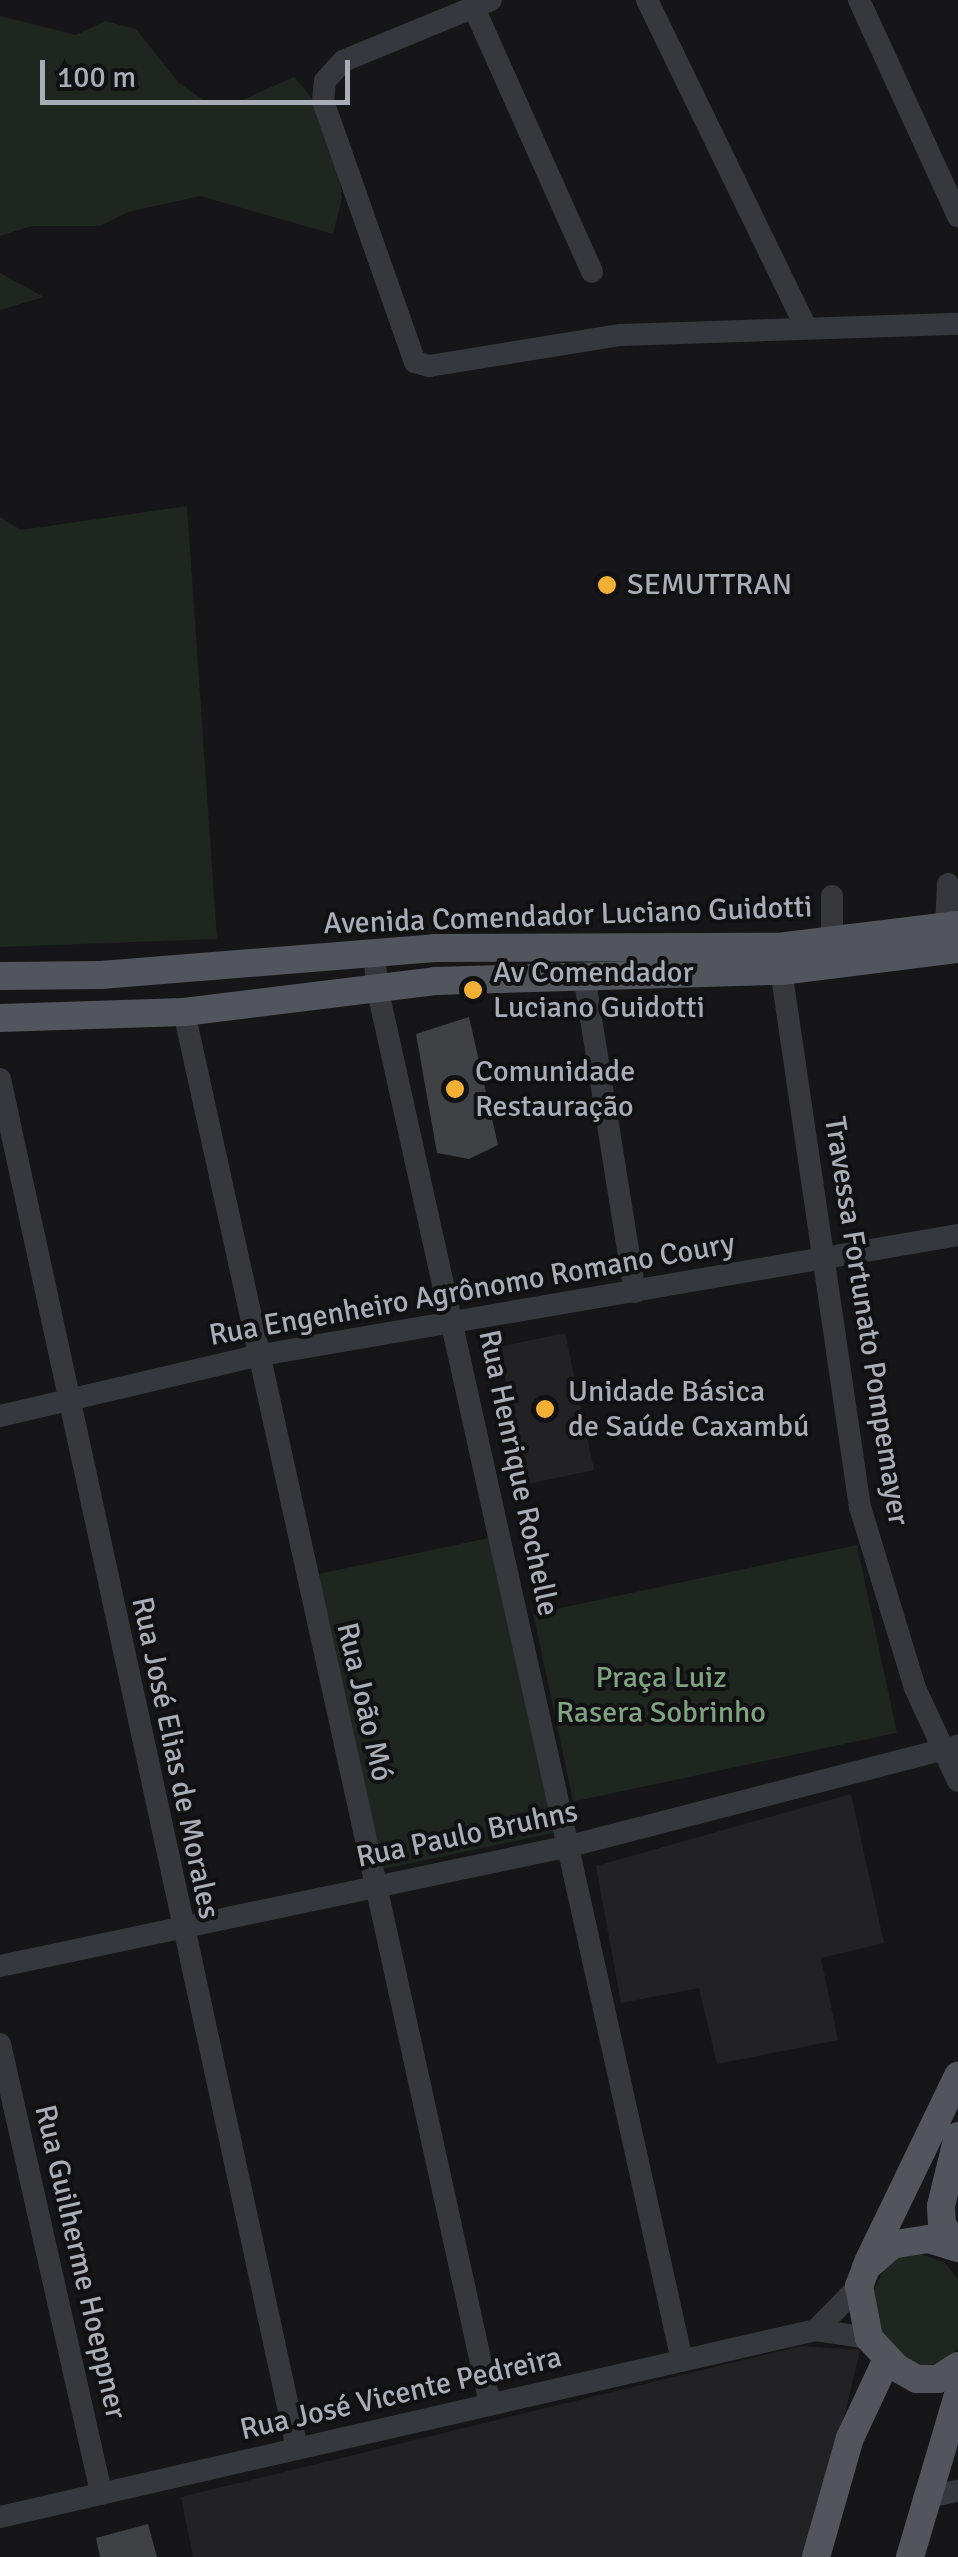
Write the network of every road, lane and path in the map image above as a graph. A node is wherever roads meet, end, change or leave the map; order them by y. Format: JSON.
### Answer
{"nodes":[{"id":1,"x":646,"y":0,"type":"edge"},
{"id":2,"x":860,"y":0,"type":"edge"},
{"id":3,"x":483,"y":4,"type":"edge"},
{"id":4,"x":958,"y":216,"type":"edge"},
{"id":5,"x":592,"y":272,"type":"dead end"},
{"id":6,"x":958,"y":324,"type":"edge"},
{"id":7,"x":805,"y":326,"type":"junction"},
{"id":8,"x":948,"y":884,"type":"dead end"},
{"id":9,"x":832,"y":896,"type":"dead end"},
{"id":10,"x":954,"y":934,"type":"edge"},
{"id":11,"x":832,"y":941,"type":"junction"},
{"id":12,"x":374,"y":951,"type":"junction"},
{"id":13,"x":780,"y":959,"type":"junction"},
{"id":14,"x":0,"y":976,"type":"edge"},
{"id":15,"x":584,"y":976,"type":"junction"},
{"id":16,"x":377,"y":988,"type":"junction"},
{"id":17,"x":184,"y":1012,"type":"junction"},
{"id":18,"x":0,"y":1018,"type":"edge"},
{"id":19,"x":0,"y":1079,"type":"edge"},
{"id":20,"x":958,"y":1235,"type":"edge"},
{"id":21,"x":822,"y":1258,"type":"junction"},
{"id":22,"x":635,"y":1292,"type":"junction"},
{"id":23,"x":453,"y":1321,"type":"junction"},
{"id":24,"x":261,"y":1355,"type":"junction"},
{"id":25,"x":66,"y":1400,"type":"junction"},
{"id":26,"x":0,"y":1416,"type":"edge"},
{"id":27,"x":951,"y":1750,"type":"edge"},
{"id":28,"x":958,"y":1781,"type":"edge"},
{"id":29,"x":570,"y":1846,"type":"junction"},
{"id":30,"x":374,"y":1885,"type":"junction"},
{"id":31,"x":182,"y":1926,"type":"junction"},
{"id":32,"x":0,"y":1966,"type":"edge"},
{"id":33,"x":0,"y":2044,"type":"edge"},
{"id":34,"x":958,"y":2076,"type":"edge"},
{"id":35,"x":958,"y":2136,"type":"edge"},
{"id":36,"x":958,"y":2247,"type":"edge"},
{"id":37,"x":862,"y":2277,"type":"junction"},
{"id":38,"x":816,"y":2330,"type":"junction"},
{"id":39,"x":878,"y":2349,"type":"junction"},
{"id":40,"x":682,"y":2360,"type":"junction"},
{"id":41,"x":958,"y":2366,"type":"edge"},
{"id":42,"x":958,"y":2394,"type":"edge"},
{"id":43,"x":490,"y":2404,"type":"junction"},
{"id":44,"x":297,"y":2448,"type":"junction"},
{"id":45,"x":958,"y":2491,"type":"edge"},
{"id":46,"x":101,"y":2494,"type":"junction"},
{"id":47,"x":924,"y":2498,"type":"junction"},
{"id":48,"x":0,"y":2517,"type":"edge"},
{"id":49,"x":816,"y":2557,"type":"edge"},
{"id":50,"x":910,"y":2557,"type":"edge"}],
"edges":[{"from":1,"to":7,"type":"street"},
{"from":2,"to":4,"type":"street"},
{"from":3,"to":5,"type":"street"},
{"from":3,"to":7,"type":"street"},
{"from":6,"to":7,"type":"street"},
{"from":8,"to":10,"type":"street"},
{"from":9,"to":11,"type":"street"},
{"from":10,"to":11,"type":"main road","name":"Avenida Comendador Luciano Guidotti"},
{"from":10,"to":13,"type":"main road","name":"Avenida Comendador Luciano Guidotti"},
{"from":11,"to":13,"type":"main road","name":"Avenida Comendador Luciano Guidotti"},
{"from":12,"to":13,"type":"main road","name":"Avenida Comendador Luciano Guidotti"},
{"from":12,"to":14,"type":"main road","name":"Avenida Comendador Luciano Guidotti"},
{"from":12,"to":16,"type":"street","name":"Rua Henrique Rochelle"},
{"from":13,"to":15,"type":"main road","name":"Avenida Comendador Luciano Guidotti"},
{"from":13,"to":21,"type":"street","name":"Travessa Fortunato Pompemayer"},
{"from":15,"to":16,"type":"main road","name":"Avenida Comendador Luciano Guidotti"},
{"from":15,"to":22,"type":"street"},
{"from":16,"to":17,"type":"main road","name":"Avenida Comendador Luciano Guidotti"},
{"from":16,"to":23,"type":"street","name":"Rua Henrique Rochelle"},
{"from":17,"to":18,"type":"main road","name":"Avenida Comendador Luciano Guidotti"},
{"from":17,"to":24,"type":"street","name":"Rua João Mó"},
{"from":19,"to":25,"type":"street","name":"Rua José Elias de Morales"},
{"from":20,"to":21,"type":"street","name":"Rua Engenheiro Agrônomo Romano Coury"},
{"from":21,"to":22,"type":"street","name":"Rua Engenheiro Agrônomo Romano Coury"},
{"from":21,"to":27,"type":"street","name":"Travessa Fortunato Pompemayer"},
{"from":22,"to":23,"type":"street","name":"Rua Engenheiro Agrônomo Romano Coury"},
{"from":23,"to":24,"type":"street","name":"Rua Engenheiro Agrônomo Romano Coury"},
{"from":23,"to":29,"type":"street","name":"Rua Henrique Rochelle"},
{"from":24,"to":25,"type":"street","name":"Rua Engenheiro Agrônomo Romano Coury"},
{"from":24,"to":30,"type":"street","name":"Rua João Mó"},
{"from":25,"to":26,"type":"street","name":"Rua Engenheiro Agrônomo Romano Coury"},
{"from":25,"to":31,"type":"street","name":"Rua José Elias de Morales"},
{"from":27,"to":28,"type":"street","name":"Travessa Fortunato Pompemayer"},
{"from":27,"to":29,"type":"street","name":"Rua Paulo Bruhns"},
{"from":29,"to":30,"type":"street","name":"Rua Paulo Bruhns"},
{"from":29,"to":40,"type":"street","name":"Rua Henrique Rochelle"},
{"from":30,"to":31,"type":"street","name":"Rua Paulo Bruhns"},
{"from":30,"to":43,"type":"street","name":"Rua João Mó"},
{"from":31,"to":32,"type":"street","name":"Rua Paulo Bruhns"},
{"from":31,"to":44,"type":"street","name":"Rua José Elias de Morales"},
{"from":33,"to":46,"type":"street","name":"Rua Guilherme Hoeppner"},
{"from":34,"to":37,"type":"main road"},
{"from":35,"to":36,"type":"main road"},
{"from":36,"to":37,"type":"main road"},
{"from":37,"to":38,"type":"street"},
{"from":37,"to":39,"type":"main road"},
{"from":38,"to":39,"type":"street","name":"Rua José Vicente Pedreira"},
{"from":38,"to":40,"type":"street","name":"Rua José Vicente Pedreira"},
{"from":39,"to":41,"type":"main road"},
{"from":39,"to":49,"type":"main road"},
{"from":40,"to":43,"type":"street","name":"Rua José Vicente Pedreira"},
{"from":42,"to":47,"type":"main road"},
{"from":43,"to":44,"type":"street","name":"Rua José Vicente Pedreira"},
{"from":44,"to":46,"type":"street","name":"Rua José Vicente Pedreira"},
{"from":45,"to":47,"type":"street"},
{"from":46,"to":48,"type":"street","name":"Rua José Vicente Pedreira"},
{"from":47,"to":50,"type":"main road"}]}
